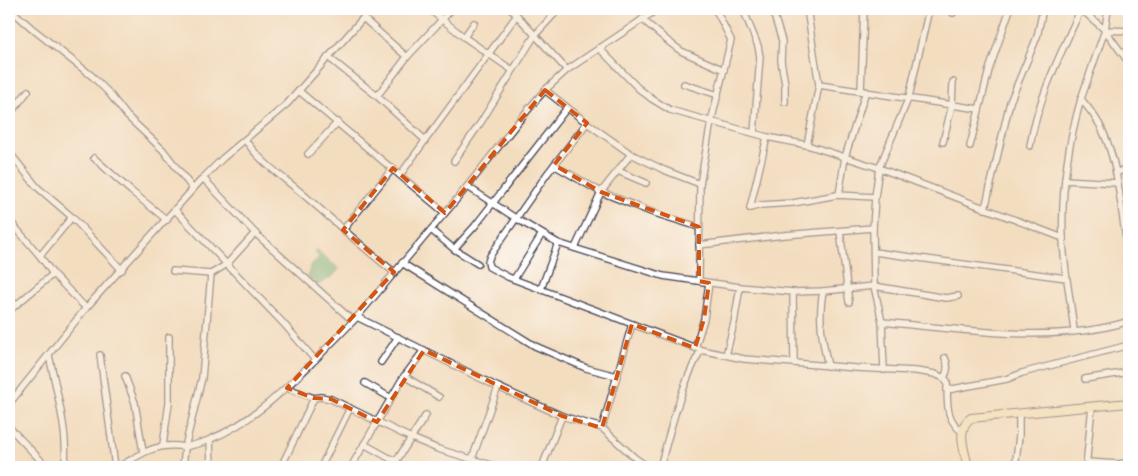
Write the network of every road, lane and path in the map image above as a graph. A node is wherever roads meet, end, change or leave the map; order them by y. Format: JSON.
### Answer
{"nodes":[{"id":1,"x":10,"y":9,"type":"edge"},
{"id":2,"x":371,"y":9,"type":"edge"},
{"id":3,"x":429,"y":9,"type":"edge"},
{"id":4,"x":452,"y":9,"type":"edge"},
{"id":5,"x":511,"y":9,"type":"edge"},
{"id":6,"x":559,"y":9,"type":"edge"},
{"id":7,"x":658,"y":9,"type":"edge"},
{"id":8,"x":714,"y":9,"type":"edge"},
{"id":9,"x":743,"y":9,"type":"edge"},
{"id":10,"x":772,"y":9,"type":"edge"},
{"id":11,"x":807,"y":9,"type":"edge"},
{"id":12,"x":864,"y":9,"type":"edge"},
{"id":13,"x":929,"y":9,"type":"edge"},
{"id":14,"x":1010,"y":9,"type":"edge"},
{"id":15,"x":1043,"y":9,"type":"edge"},
{"id":16,"x":1081,"y":9,"type":"edge"},
{"id":17,"x":1108,"y":9,"type":"edge"},
{"id":18,"x":517,"y":15,"type":"junction"},
{"id":19,"x":363,"y":18,"type":"junction"},
{"id":20,"x":642,"y":19,"type":"junction"},
{"id":21,"x":442,"y":20,"type":"junction"},
{"id":22,"x":474,"y":23,"type":"dead end"},
{"id":23,"x":1104,"y":30,"type":"junction"},
{"id":24,"x":1129,"y":31,"type":"edge"},
{"id":25,"x":535,"y":34,"type":"junction"},
{"id":26,"x":464,"y":37,"type":"junction"},
{"id":27,"x":599,"y":48,"type":"junction"},
{"id":28,"x":488,"y":54,"type":"junction"},
{"id":29,"x":328,"y":57,"type":"junction"},
{"id":30,"x":407,"y":57,"type":"junction"},
{"id":31,"x":1129,"y":63,"type":"edge"},
{"id":32,"x":512,"y":70,"type":"junction"},
{"id":33,"x":567,"y":70,"type":"junction"},
{"id":34,"x":724,"y":70,"type":"junction"},
{"id":35,"x":953,"y":82,"type":"dead end"},
{"id":36,"x":684,"y":84,"type":"dead end"},
{"id":37,"x":819,"y":85,"type":"junction"},
{"id":38,"x":545,"y":90,"type":"junction"},
{"id":39,"x":28,"y":91,"type":"dead end"},
{"id":40,"x":299,"y":91,"type":"junction"},
{"id":41,"x":863,"y":91,"type":"junction"},
{"id":42,"x":718,"y":95,"type":"junction"},
{"id":43,"x":377,"y":96,"type":"junction"},
{"id":44,"x":909,"y":97,"type":"junction"},
{"id":45,"x":1081,"y":98,"type":"junction"},
{"id":46,"x":785,"y":102,"type":"dead end"},
{"id":47,"x":952,"y":105,"type":"junction"},
{"id":48,"x":567,"y":108,"type":"junction"},
{"id":49,"x":979,"y":109,"type":"junction"},
{"id":50,"x":9,"y":115,"type":"edge"},
{"id":51,"x":338,"y":122,"type":"junction"},
{"id":52,"x":711,"y":122,"type":"junction"},
{"id":53,"x":587,"y":124,"type":"junction"},
{"id":54,"x":754,"y":133,"type":"junction"},
{"id":55,"x":767,"y":137,"type":"junction"},
{"id":56,"x":245,"y":140,"type":"junction"},
{"id":57,"x":425,"y":140,"type":"junction"},
{"id":58,"x":943,"y":142,"type":"dead end"},
{"id":59,"x":807,"y":145,"type":"junction"},
{"id":60,"x":970,"y":146,"type":"dead end"},
{"id":61,"x":1030,"y":146,"type":"dead end"},
{"id":62,"x":9,"y":152,"type":"edge"},
{"id":63,"x":308,"y":154,"type":"dead end"},
{"id":64,"x":631,"y":154,"type":"junction"},
{"id":65,"x":845,"y":157,"type":"junction"},
{"id":66,"x":94,"y":158,"type":"dead end"},
{"id":67,"x":454,"y":161,"type":"dead end"},
{"id":68,"x":554,"y":165,"type":"junction"},
{"id":69,"x":393,"y":168,"type":"junction"},
{"id":70,"x":879,"y":168,"type":"junction"},
{"id":71,"x":1129,"y":168,"type":"edge"},
{"id":72,"x":618,"y":171,"type":"junction"},
{"id":73,"x":1116,"y":173,"type":"junction"},
{"id":74,"x":400,"y":175,"type":"junction"},
{"id":75,"x":202,"y":178,"type":"junction"},
{"id":76,"x":1066,"y":180,"type":"junction"},
{"id":77,"x":646,"y":183,"type":"dead end"},
{"id":78,"x":1117,"y":183,"type":"junction"},
{"id":79,"x":700,"y":184,"type":"junction"},
{"id":80,"x":468,"y":187,"type":"junction"},
{"id":81,"x":193,"y":189,"type":"junction"},
{"id":82,"x":601,"y":192,"type":"junction"},
{"id":83,"x":840,"y":195,"type":"junction"},
{"id":84,"x":874,"y":197,"type":"junction"},
{"id":85,"x":493,"y":203,"type":"junction"},
{"id":86,"x":985,"y":209,"type":"junction"},
{"id":87,"x":176,"y":210,"type":"junction"},
{"id":88,"x":445,"y":213,"type":"junction"},
{"id":89,"x":72,"y":216,"type":"junction"},
{"id":90,"x":517,"y":219,"type":"junction"},
{"id":91,"x":9,"y":220,"type":"edge"},
{"id":92,"x":167,"y":220,"type":"junction"},
{"id":93,"x":699,"y":228,"type":"junction"},
{"id":94,"x":873,"y":228,"type":"junction"},
{"id":95,"x":343,"y":230,"type":"junction"},
{"id":96,"x":431,"y":230,"type":"junction"},
{"id":97,"x":840,"y":231,"type":"junction"},
{"id":98,"x":255,"y":233,"type":"junction"},
{"id":99,"x":542,"y":234,"type":"junction"},
{"id":100,"x":1063,"y":238,"type":"junction"},
{"id":101,"x":558,"y":243,"type":"junction"},
{"id":102,"x":699,"y":246,"type":"junction"},
{"id":103,"x":575,"y":248,"type":"junction"},
{"id":104,"x":454,"y":249,"type":"junction"},
{"id":105,"x":874,"y":252,"type":"junction"},
{"id":106,"x":1129,"y":255,"type":"edge"},
{"id":107,"x":40,"y":256,"type":"junction"},
{"id":108,"x":402,"y":263,"type":"junction"},
{"id":109,"x":228,"y":264,"type":"junction"},
{"id":110,"x":478,"y":264,"type":"dead end"},
{"id":111,"x":122,"y":270,"type":"junction"},
{"id":112,"x":172,"y":271,"type":"dead end"},
{"id":113,"x":394,"y":272,"type":"junction"},
{"id":114,"x":53,"y":274,"type":"junction"},
{"id":115,"x":211,"y":274,"type":"junction"},
{"id":116,"x":1066,"y":278,"type":"junction"},
{"id":117,"x":514,"y":279,"type":"junction"},
{"id":118,"x":699,"y":281,"type":"junction"},
{"id":119,"x":709,"y":283,"type":"junction"},
{"id":120,"x":874,"y":286,"type":"junction"},
{"id":121,"x":740,"y":287,"type":"junction"},
{"id":122,"x":542,"y":289,"type":"junction"},
{"id":123,"x":846,"y":289,"type":"junction"},
{"id":124,"x":793,"y":292,"type":"junction"},
{"id":125,"x":823,"y":292,"type":"junction"},
{"id":126,"x":958,"y":296,"type":"dead end"},
{"id":127,"x":850,"y":302,"type":"dead end"},
{"id":128,"x":86,"y":308,"type":"junction"},
{"id":129,"x":9,"y":311,"type":"edge"},
{"id":130,"x":355,"y":319,"type":"junction"},
{"id":131,"x":1129,"y":321,"type":"edge"},
{"id":132,"x":882,"y":322,"type":"junction"},
{"id":133,"x":632,"y":324,"type":"junction"},
{"id":134,"x":1074,"y":331,"type":"junction"},
{"id":135,"x":169,"y":337,"type":"dead end"},
{"id":136,"x":398,"y":337,"type":"junction"},
{"id":137,"x":1129,"y":345,"type":"edge"},
{"id":138,"x":698,"y":349,"type":"junction"},
{"id":139,"x":424,"y":350,"type":"junction"},
{"id":140,"x":100,"y":354,"type":"dead end"},
{"id":141,"x":49,"y":355,"type":"junction"},
{"id":142,"x":726,"y":355,"type":"junction"},
{"id":143,"x":945,"y":358,"type":"dead end"},
{"id":144,"x":315,"y":360,"type":"junction"},
{"id":145,"x":381,"y":362,"type":"dead end"},
{"id":146,"x":794,"y":363,"type":"junction"},
{"id":147,"x":828,"y":366,"type":"junction"},
{"id":148,"x":884,"y":370,"type":"junction"},
{"id":149,"x":1129,"y":372,"type":"edge"},
{"id":150,"x":125,"y":376,"type":"dead end"},
{"id":151,"x":404,"y":376,"type":"junction"},
{"id":152,"x":617,"y":376,"type":"junction"},
{"id":153,"x":944,"y":378,"type":"junction"},
{"id":154,"x":1085,"y":379,"type":"dead end"},
{"id":155,"x":365,"y":383,"type":"dead end"},
{"id":156,"x":498,"y":387,"type":"junction"},
{"id":157,"x":286,"y":388,"type":"junction"},
{"id":158,"x":948,"y":390,"type":"junction"},
{"id":159,"x":439,"y":397,"type":"dead end"},
{"id":160,"x":314,"y":398,"type":"junction"},
{"id":161,"x":391,"y":398,"type":"junction"},
{"id":162,"x":1129,"y":403,"type":"edge"},
{"id":163,"x":9,"y":404,"type":"edge"},
{"id":164,"x":1092,"y":406,"type":"junction"},
{"id":165,"x":350,"y":408,"type":"junction"},
{"id":166,"x":1019,"y":413,"type":"junction"},
{"id":167,"x":426,"y":416,"type":"dead end"},
{"id":168,"x":562,"y":416,"type":"junction"},
{"id":169,"x":377,"y":422,"type":"junction"},
{"id":170,"x":9,"y":427,"type":"edge"},
{"id":171,"x":602,"y":428,"type":"junction"},
{"id":172,"x":962,"y":432,"type":"junction"},
{"id":173,"x":412,"y":438,"type":"junction"},
{"id":174,"x":210,"y":440,"type":"junction"},
{"id":175,"x":364,"y":444,"type":"junction"},
{"id":176,"x":163,"y":445,"type":"junction"},
{"id":177,"x":186,"y":447,"type":"junction"},
{"id":178,"x":143,"y":452,"type":"junction"},
{"id":179,"x":472,"y":460,"type":"junction"},
{"id":180,"x":1129,"y":462,"type":"edge"},
{"id":181,"x":282,"y":465,"type":"edge"},
{"id":182,"x":1086,"y":465,"type":"edge"},
{"id":183,"x":47,"y":467,"type":"edge"},
{"id":184,"x":64,"y":467,"type":"edge"},
{"id":185,"x":115,"y":467,"type":"edge"},
{"id":186,"x":119,"y":467,"type":"edge"},
{"id":187,"x":183,"y":467,"type":"edge"},
{"id":188,"x":211,"y":467,"type":"edge"},
{"id":189,"x":292,"y":467,"type":"edge"},
{"id":190,"x":320,"y":467,"type":"edge"},
{"id":191,"x":353,"y":467,"type":"edge"},
{"id":192,"x":498,"y":467,"type":"edge"},
{"id":193,"x":542,"y":467,"type":"edge"},
{"id":194,"x":648,"y":467,"type":"edge"},
{"id":195,"x":660,"y":467,"type":"edge"},
{"id":196,"x":968,"y":467,"type":"edge"},
{"id":197,"x":1015,"y":467,"type":"edge"}],
"edges":[{"from":1,"to":81,"type":"street"},
{"from":2,"to":19,"type":"street"},
{"from":3,"to":21,"type":"street"},
{"from":4,"to":21,"type":"street"},
{"from":5,"to":18,"type":"street"},
{"from":6,"to":25,"type":"street"},
{"from":7,"to":20,"type":"street"},
{"from":8,"to":34,"type":"street"},
{"from":9,"to":54,"type":"street"},
{"from":10,"to":46,"type":"street"},
{"from":11,"to":37,"type":"street"},
{"from":12,"to":41,"type":"street"},
{"from":13,"to":44,"type":"street"},
{"from":14,"to":49,"type":"street"},
{"from":15,"to":86,"type":"street"},
{"from":16,"to":23,"type":"street"},
{"from":16,"to":61,"type":"street"},
{"from":17,"to":23,"type":"street"},
{"from":18,"to":25,"type":"street"},
{"from":18,"to":28,"type":"street"},
{"from":19,"to":29,"type":"street"},
{"from":19,"to":30,"type":"street"},
{"from":20,"to":27,"type":"street"},
{"from":20,"to":34,"type":"street"},
{"from":21,"to":26,"type":"street"},
{"from":21,"to":30,"type":"street"},
{"from":22,"to":26,"type":"street"},
{"from":23,"to":24,"type":"street"},
{"from":23,"to":31,"type":"street"},
{"from":23,"to":45,"type":"street"},
{"from":25,"to":32,"type":"street"},
{"from":25,"to":33,"type":"street"},
{"from":26,"to":28,"type":"street"},
{"from":27,"to":33,"type":"street"},
{"from":27,"to":52,"type":"street"},
{"from":28,"to":32,"type":"street"},
{"from":28,"to":57,"type":"street"},
{"from":29,"to":40,"type":"street"},
{"from":29,"to":43,"type":"street"},
{"from":30,"to":43,"type":"street"},
{"from":32,"to":67,"type":"street"},
{"from":33,"to":38,"type":"street"},
{"from":34,"to":42,"type":"street"},
{"from":35,"to":47,"type":"street"},
{"from":36,"to":42,"type":"street"},
{"from":37,"to":41,"type":"street"},
{"from":37,"to":59,"type":"street"},
{"from":38,"to":48,"type":"street"},
{"from":38,"to":80,"type":"street"},
{"from":39,"to":50,"type":"street"},
{"from":40,"to":51,"type":"street"},
{"from":40,"to":56,"type":"street"},
{"from":41,"to":44,"type":"street"},
{"from":41,"to":65,"type":"street"},
{"from":42,"to":52,"type":"street"},
{"from":43,"to":57,"type":"street"},
{"from":44,"to":47,"type":"street"},
{"from":44,"to":70,"type":"street"},
{"from":45,"to":73,"type":"street"},
{"from":45,"to":76,"type":"street"},
{"from":47,"to":49,"type":"street"},
{"from":47,"to":58,"type":"street"},
{"from":48,"to":53,"type":"street"},
{"from":48,"to":85,"type":"street"},
{"from":49,"to":60,"type":"street"},
{"from":51,"to":63,"type":"street"},
{"from":51,"to":69,"type":"street"},
{"from":52,"to":54,"type":"street"},
{"from":52,"to":79,"type":"street"},
{"from":53,"to":64,"type":"street"},
{"from":53,"to":68,"type":"street"},
{"from":54,"to":55,"type":"street"},
{"from":55,"to":59,"type":"street"},
{"from":55,"to":83,"type":"street"},
{"from":56,"to":75,"type":"street"},
{"from":56,"to":95,"type":"street"},
{"from":57,"to":74,"type":"street"},
{"from":59,"to":65,"type":"street"},
{"from":62,"to":89,"type":"street"},
{"from":64,"to":72,"type":"street"},
{"from":64,"to":79,"type":"street"},
{"from":65,"to":70,"type":"street"},
{"from":65,"to":83,"type":"street"},
{"from":66,"to":92,"type":"street"},
{"from":68,"to":82,"type":"street"},
{"from":68,"to":90,"type":"street"},
{"from":69,"to":74,"type":"street"},
{"from":69,"to":95,"type":"street"},
{"from":70,"to":84,"type":"street"},
{"from":70,"to":86,"type":"street"},
{"from":71,"to":73,"type":"street"},
{"from":72,"to":77,"type":"street"},
{"from":72,"to":82,"type":"street"},
{"from":73,"to":78,"type":"street"},
{"from":74,"to":88,"type":"street"},
{"from":75,"to":81,"type":"street"},
{"from":75,"to":98,"type":"street"},
{"from":76,"to":78,"type":"street"},
{"from":76,"to":100,"type":"street"},
{"from":78,"to":106,"type":"street"},
{"from":79,"to":93,"type":"street"},
{"from":80,"to":85,"type":"street"},
{"from":80,"to":88,"type":"street"},
{"from":81,"to":87,"type":"street"},
{"from":82,"to":93,"type":"street"},
{"from":82,"to":103,"type":"street"},
{"from":83,"to":84,"type":"street"},
{"from":84,"to":94,"type":"street"},
{"from":85,"to":90,"type":"street"},
{"from":85,"to":104,"type":"street"},
{"from":86,"to":100,"type":"street"},
{"from":87,"to":92,"type":"street"},
{"from":87,"to":109,"type":"street"},
{"from":88,"to":96,"type":"street"},
{"from":89,"to":107,"type":"street"},
{"from":89,"to":111,"type":"street"},
{"from":90,"to":99,"type":"street"},
{"from":90,"to":117,"type":"street"},
{"from":91,"to":107,"type":"street"},
{"from":92,"to":111,"type":"street"},
{"from":93,"to":102,"type":"street"},
{"from":94,"to":97,"type":"street"},
{"from":94,"to":105,"type":"street"},
{"from":95,"to":113,"type":"street"},
{"from":96,"to":104,"type":"street"},
{"from":96,"to":108,"type":"street"},
{"from":97,"to":102,"type":"street"},
{"from":97,"to":123,"type":"street"},
{"from":98,"to":109,"type":"street"},
{"from":98,"to":130,"type":"street"},
{"from":99,"to":101,"type":"street"},
{"from":99,"to":117,"type":"street"},
{"from":100,"to":116,"type":"street"},
{"from":101,"to":103,"type":"street"},
{"from":101,"to":122,"type":"street"},
{"from":102,"to":118,"type":"street"},
{"from":103,"to":118,"type":"street"},
{"from":104,"to":110,"type":"street"},
{"from":105,"to":116,"type":"street"},
{"from":105,"to":120,"type":"street"},
{"from":107,"to":114,"type":"street"},
{"from":108,"to":113,"type":"street"},
{"from":108,"to":152,"type":"street"},
{"from":109,"to":115,"type":"street"},
{"from":109,"to":144,"type":"street"},
{"from":111,"to":128,"type":"street"},
{"from":112,"to":115,"type":"street"},
{"from":113,"to":130,"type":"street"},
{"from":114,"to":128,"type":"street"},
{"from":114,"to":129,"type":"street"},
{"from":115,"to":177,"type":"street"},
{"from":116,"to":134,"type":"street"},
{"from":117,"to":122,"type":"street"},
{"from":118,"to":119,"type":"street"},
{"from":119,"to":121,"type":"street"},
{"from":119,"to":138,"type":"street"},
{"from":120,"to":123,"type":"street"},
{"from":120,"to":126,"type":"street"},
{"from":120,"to":132,"type":"street"},
{"from":121,"to":124,"type":"street"},
{"from":121,"to":142,"type":"street"},
{"from":122,"to":133,"type":"street"},
{"from":123,"to":125,"type":"street"},
{"from":123,"to":127,"type":"street"},
{"from":124,"to":125,"type":"street"},
{"from":124,"to":146,"type":"street"},
{"from":125,"to":147,"type":"street"},
{"from":128,"to":141,"type":"street"},
{"from":130,"to":136,"type":"street"},
{"from":130,"to":144,"type":"street"},
{"from":131,"to":134,"type":"street"},
{"from":132,"to":134,"type":"street"},
{"from":132,"to":148,"type":"street"},
{"from":133,"to":138,"type":"street"},
{"from":133,"to":152,"type":"street"},
{"from":135,"to":176,"type":"street"},
{"from":136,"to":139,"type":"street"},
{"from":136,"to":145,"type":"street"},
{"from":137,"to":158,"type":"street"},
{"from":138,"to":142,"type":"street"},
{"from":138,"to":195,"type":"street"},
{"from":139,"to":151,"type":"street"},
{"from":139,"to":156,"type":"street"},
{"from":140,"to":185,"type":"street"},
{"from":141,"to":163,"type":"street"},
{"from":141,"to":184,"type":"street"},
{"from":142,"to":146,"type":"street"},
{"from":143,"to":153,"type":"street"},
{"from":144,"to":157,"type":"street"},
{"from":146,"to":147,"type":"street"},
{"from":147,"to":148,"type":"street"},
{"from":148,"to":153,"type":"street"},
{"from":149,"to":154,"type":"street"},
{"from":150,"to":178,"type":"street"},
{"from":151,"to":159,"type":"street"},
{"from":151,"to":161,"type":"street"},
{"from":152,"to":171,"type":"street"},
{"from":153,"to":158,"type":"street"},
{"from":155,"to":161,"type":"street"},
{"from":156,"to":168,"type":"street"},
{"from":156,"to":179,"type":"street"},
{"from":157,"to":160,"type":"street"},
{"from":157,"to":174,"type":"street"},
{"from":158,"to":172,"type":"street"},
{"from":160,"to":165,"type":"street"},
{"from":160,"to":181,"type":"street"},
{"from":161,"to":169,"type":"street"},
{"from":162,"to":164,"type":"street"},
{"from":164,"to":166,"type":"street"},
{"from":164,"to":182,"type":"street"},
{"from":165,"to":169,"type":"street"},
{"from":165,"to":190,"type":"street"},
{"from":166,"to":172,"type":"street"},
{"from":166,"to":197,"type":"street"},
{"from":167,"to":173,"type":"street"},
{"from":168,"to":171,"type":"street"},
{"from":168,"to":193,"type":"street"},
{"from":169,"to":173,"type":"street"},
{"from":169,"to":175,"type":"street"},
{"from":170,"to":183,"type":"street"},
{"from":171,"to":194,"type":"street"},
{"from":172,"to":196,"type":"street"},
{"from":173,"to":175,"type":"street"},
{"from":173,"to":179,"type":"street"},
{"from":174,"to":177,"type":"street"},
{"from":174,"to":188,"type":"street"},
{"from":175,"to":191,"type":"street"},
{"from":176,"to":177,"type":"street"},
{"from":176,"to":178,"type":"street"},
{"from":177,"to":187,"type":"street"},
{"from":178,"to":186,"type":"street"},
{"from":179,"to":192,"type":"street"},
{"from":180,"to":182,"type":"street"},
{"from":181,"to":189,"type":"street"}]}
